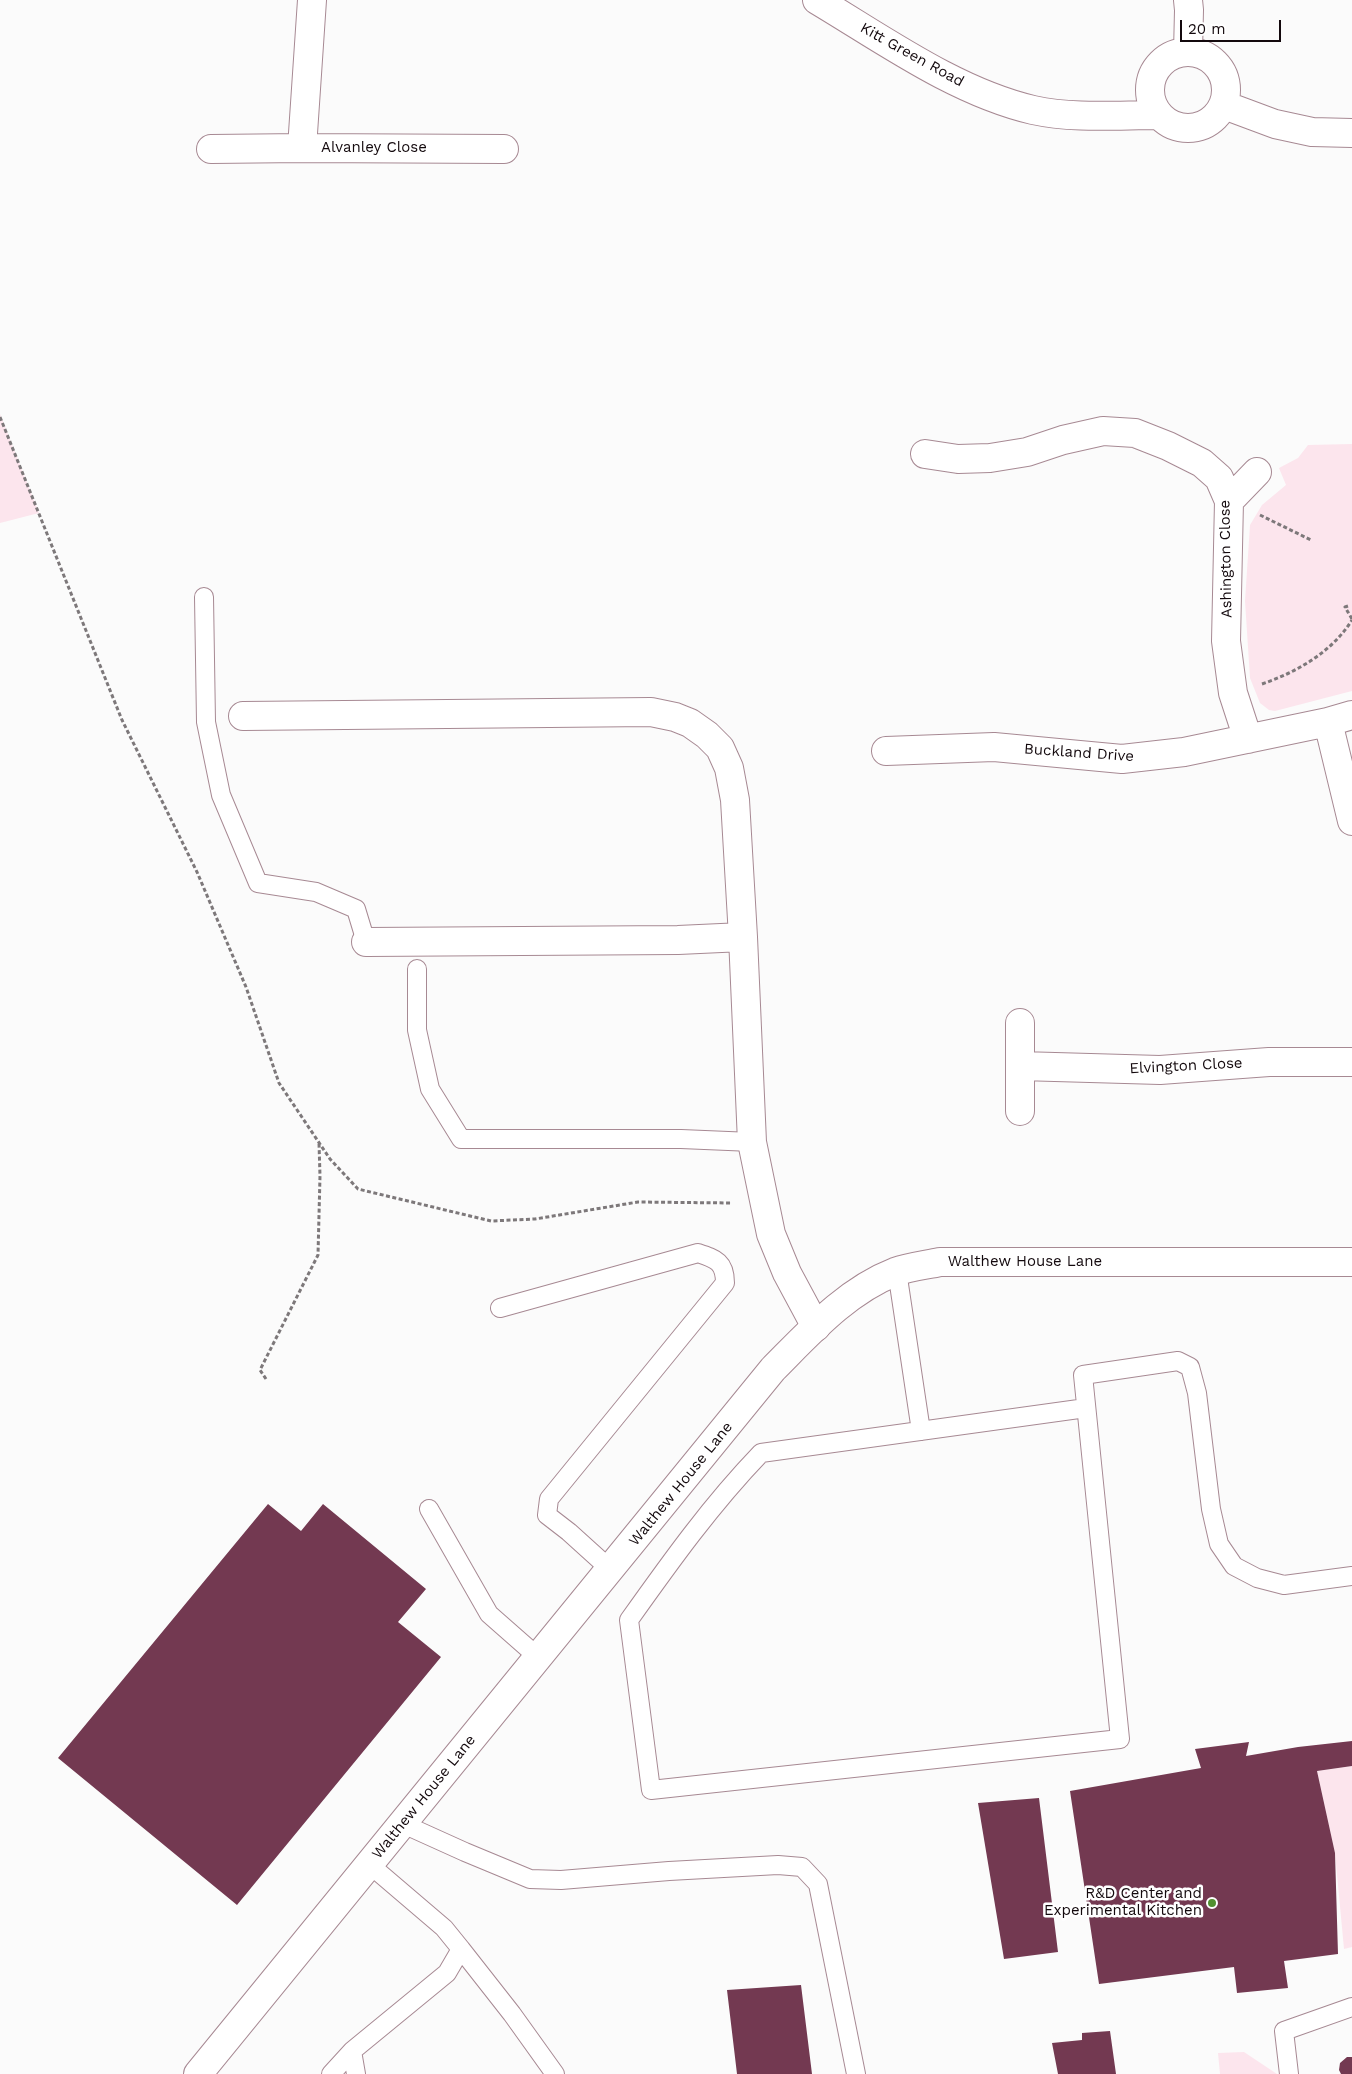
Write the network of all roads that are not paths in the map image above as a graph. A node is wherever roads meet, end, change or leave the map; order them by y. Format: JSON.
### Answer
{"nodes":[{"id":1,"x":312,"y":0,"type":"edge"},
{"id":2,"x":816,"y":0,"type":"edge"},
{"id":3,"x":1188,"y":0,"type":"edge"},
{"id":4,"x":1188,"y":52,"type":"junction"},
{"id":5,"x":1224,"y":105,"type":"junction"},
{"id":6,"x":1159,"y":115,"type":"junction"},
{"id":7,"x":1352,"y":133,"type":"edge"},
{"id":8,"x":302,"y":148,"type":"junction"},
{"id":9,"x":504,"y":149,"type":"dead end"},
{"id":10,"x":212,"y":150,"type":"dead end"},
{"id":11,"x":925,"y":454,"type":"dead end"},
{"id":12,"x":1258,"y":472,"type":"dead end"},
{"id":13,"x":1229,"y":501,"type":"junction"},
{"id":14,"x":204,"y":596,"type":"dead end"},
{"id":15,"x":243,"y":716,"type":"dead end"},
{"id":16,"x":1340,"y":718,"type":"edge"},
{"id":17,"x":1248,"y":739,"type":"junction"},
{"id":18,"x":886,"y":751,"type":"dead end"},
{"id":19,"x":1352,"y":821,"type":"edge"},
{"id":20,"x":743,"y":937,"type":"junction"},
{"id":21,"x":366,"y":942,"type":"joint"},
{"id":22,"x":417,"y":969,"type":"dead end"},
{"id":23,"x":1020,"y":1023,"type":"dead end"},
{"id":24,"x":1352,"y":1062,"type":"edge"},
{"id":25,"x":1020,"y":1066,"type":"junction"},
{"id":26,"x":1020,"y":1111,"type":"dead end"},
{"id":27,"x":752,"y":1142,"type":"junction"},
{"id":28,"x":1352,"y":1262,"type":"edge"},
{"id":29,"x":897,"y":1271,"type":"junction"},
{"id":30,"x":500,"y":1308,"type":"dead end"},
{"id":31,"x":816,"y":1327,"type":"junction"},
{"id":32,"x":1086,"y":1408,"type":"junction"},
{"id":33,"x":922,"y":1431,"type":"junction"},
{"id":34,"x":429,"y":1509,"type":"dead end"},
{"id":35,"x":611,"y":1570,"type":"junction"},
{"id":36,"x":1352,"y":1576,"type":"edge"},
{"id":37,"x":539,"y":1658,"type":"junction"},
{"id":38,"x":403,"y":1824,"type":"junction"},
{"id":39,"x":370,"y":1864,"type":"junction"},
{"id":40,"x":461,"y":1949,"type":"junction"},
{"id":41,"x":1352,"y":2008,"type":"edge"},
{"id":42,"x":352,"y":2051,"type":"junction"},
{"id":43,"x":198,"y":2074,"type":"edge"},
{"id":44,"x":331,"y":2074,"type":"edge"},
{"id":45,"x":356,"y":2074,"type":"edge"},
{"id":46,"x":555,"y":2074,"type":"edge"},
{"id":47,"x":856,"y":2074,"type":"edge"},
{"id":48,"x":1289,"y":2074,"type":"edge"}],
"edges":[{"from":1,"to":8,"type":"street","name":"Alvanley Close"},
{"from":2,"to":6,"type":"street","name":"Kitt Green Road"},
{"from":3,"to":4,"type":"street"},
{"from":4,"to":5,"type":"street"},
{"from":4,"to":6,"type":"street"},
{"from":5,"to":6,"type":"street"},
{"from":5,"to":7,"type":"street"},
{"from":8,"to":9,"type":"street","name":"Alvanley Close"},
{"from":8,"to":10,"type":"street"},
{"from":11,"to":13,"type":"street","name":"Ashington Close"},
{"from":12,"to":13,"type":"street"},
{"from":13,"to":17,"type":"street","name":"Ashington Close"},
{"from":14,"to":21,"type":"lane"},
{"from":15,"to":20,"type":"street"},
{"from":16,"to":17,"type":"street","name":"Buckland Drive"},
{"from":16,"to":19,"type":"street","name":"Buckland Drive"},
{"from":17,"to":18,"type":"street","name":"Buckland Drive"},
{"from":20,"to":21,"type":"street"},
{"from":20,"to":27,"type":"street"},
{"from":22,"to":27,"type":"lane"},
{"from":23,"to":25,"type":"street"},
{"from":24,"to":25,"type":"street","name":"Elvington Close"},
{"from":25,"to":26,"type":"street"},
{"from":27,"to":31,"type":"street"},
{"from":28,"to":29,"type":"street","name":"Walthew House Lane"},
{"from":29,"to":31,"type":"street","name":"Walthew House Lane"},
{"from":29,"to":33,"type":"lane"},
{"from":30,"to":35,"type":"lane"},
{"from":31,"to":35,"type":"street","name":"Walthew House Lane"},
{"from":32,"to":33,"type":"lane"},
{"from":32,"to":33,"type":"lane"},
{"from":32,"to":36,"type":"lane"},
{"from":34,"to":37,"type":"lane"},
{"from":35,"to":37,"type":"street","name":"Walthew House Lane"},
{"from":37,"to":38,"type":"street","name":"Walthew House Lane"},
{"from":38,"to":39,"type":"street","name":"Walthew House Lane"},
{"from":38,"to":47,"type":"lane"},
{"from":39,"to":40,"type":"lane"},
{"from":39,"to":43,"type":"street","name":"Walthew House Lane"},
{"from":40,"to":42,"type":"lane"},
{"from":40,"to":46,"type":"lane"},
{"from":41,"to":48,"type":"lane"},
{"from":42,"to":44,"type":"lane"},
{"from":42,"to":45,"type":"lane"}]}
